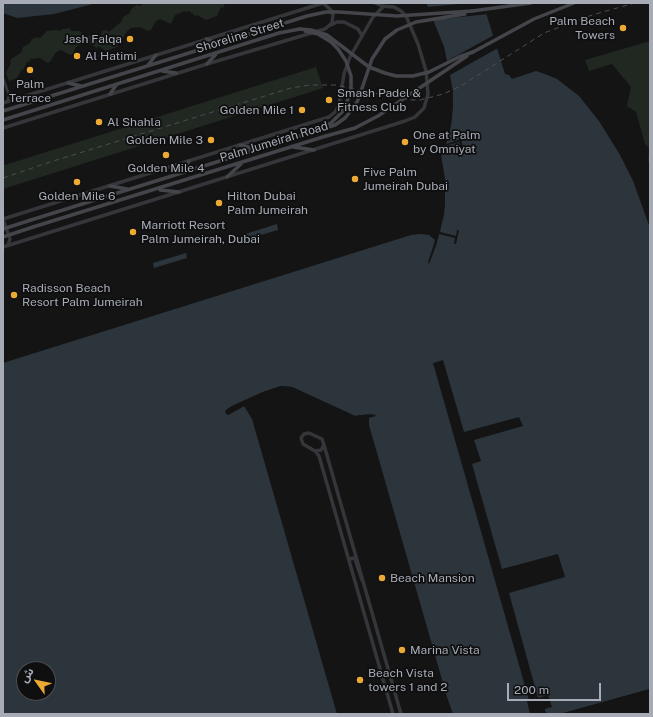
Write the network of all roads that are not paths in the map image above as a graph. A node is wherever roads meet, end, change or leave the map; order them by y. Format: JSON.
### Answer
{"nodes":[{"id":1,"x":323,"y":3,"type":"edge"},
{"id":2,"x":375,"y":3,"type":"edge"},
{"id":3,"x":530,"y":3,"type":"edge"},
{"id":4,"x":574,"y":3,"type":"edge"},
{"id":5,"x":384,"y":6,"type":"junction"},
{"id":6,"x":472,"y":12,"type":"junction"},
{"id":7,"x":330,"y":25,"type":"junction"},
{"id":8,"x":300,"y":29,"type":"junction"},
{"id":9,"x":362,"y":36,"type":"junction"},
{"id":10,"x":206,"y":39,"type":"junction"},
{"id":11,"x":218,"y":43,"type":"junction"},
{"id":12,"x":473,"y":52,"type":"junction"},
{"id":13,"x":217,"y":53,"type":"junction"},
{"id":14,"x":156,"y":55,"type":"junction"},
{"id":15,"x":207,"y":64,"type":"junction"},
{"id":16,"x":148,"y":65,"type":"junction"},
{"id":17,"x":161,"y":71,"type":"junction"},
{"id":18,"x":176,"y":74,"type":"junction"},
{"id":19,"x":3,"y":78,"type":"edge"},
{"id":20,"x":68,"y":83,"type":"junction"},
{"id":21,"x":118,"y":84,"type":"junction"},
{"id":22,"x":82,"y":86,"type":"junction"},
{"id":23,"x":110,"y":94,"type":"junction"},
{"id":24,"x":5,"y":102,"type":"edge"},
{"id":25,"x":3,"y":111,"type":"edge"},
{"id":26,"x":3,"y":120,"type":"edge"},
{"id":27,"x":3,"y":128,"type":"edge"},
{"id":28,"x":302,"y":136,"type":"junction"},
{"id":29,"x":240,"y":145,"type":"junction"},
{"id":30,"x":292,"y":147,"type":"junction"},
{"id":31,"x":256,"y":149,"type":"junction"},
{"id":32,"x":314,"y":150,"type":"junction"},
{"id":33,"x":189,"y":161,"type":"junction"},
{"id":34,"x":242,"y":163,"type":"junction"},
{"id":35,"x":181,"y":173,"type":"junction"},
{"id":36,"x":227,"y":177,"type":"junction"},
{"id":37,"x":110,"y":186,"type":"junction"},
{"id":38,"x":128,"y":190,"type":"junction"},
{"id":39,"x":157,"y":190,"type":"junction"},
{"id":40,"x":179,"y":192,"type":"junction"},
{"id":41,"x":3,"y":219,"type":"edge"},
{"id":42,"x":3,"y":229,"type":"edge"},
{"id":43,"x":3,"y":236,"type":"edge"},
{"id":44,"x":5,"y":245,"type":"edge"},
{"id":45,"x":324,"y":445,"type":"junction"},
{"id":46,"x":315,"y":450,"type":"junction"},
{"id":47,"x":323,"y":470,"type":"junction"},
{"id":48,"x":334,"y":479,"type":"junction"},
{"id":49,"x":338,"y":535,"type":"dead end"},
{"id":50,"x":343,"y":539,"type":"junction"},
{"id":51,"x":349,"y":560,"type":"junction"},
{"id":52,"x":352,"y":572,"type":"junction"},
{"id":53,"x":350,"y":577,"type":"dead end"},
{"id":54,"x":364,"y":582,"type":"junction"},
{"id":55,"x":382,"y":675,"type":"junction"},
{"id":56,"x":392,"y":682,"type":"junction"},
{"id":57,"x":393,"y":714,"type":"edge"},
{"id":58,"x":401,"y":714,"type":"edge"}],
"edges":[{"from":1,"to":7,"type":"street"},
{"from":1,"to":10,"type":"street"},
{"from":2,"to":5,"type":"street"},
{"from":3,"to":6,"type":"main road","name":"Palm Jumeirah Road"},
{"from":4,"to":12,"type":"main road","name":"Palm Jumeirah Road"},
{"from":5,"to":9,"type":"street"},
{"from":5,"to":32,"type":"street"},
{"from":6,"to":11,"type":"main road","name":"Shoreline Street","bridge":true},
{"from":6,"to":28,"type":"main road","name":"Palm Jumeirah Road","bridge":true},
{"from":7,"to":9,"type":"street"},
{"from":7,"to":15,"type":"street"},
{"from":8,"to":12,"type":"main road","name":"Shoreline Street","bridge":true},
{"from":8,"to":13,"type":"main road","name":"Shoreline Street"},
{"from":8,"to":28,"type":"main road","bridge":true},
{"from":9,"to":29,"type":"street"},
{"from":10,"to":11,"type":"main road"},
{"from":10,"to":14,"type":"street"},
{"from":11,"to":16,"type":"main road","name":"Shoreline Street"},
{"from":12,"to":30,"type":"main road","name":"Palm Jumeirah Road","bridge":true},
{"from":13,"to":15,"type":"main road"},
{"from":13,"to":17,"type":"main road","name":"Shoreline Street"},
{"from":14,"to":16,"type":"main road"},
{"from":14,"to":20,"type":"street"},
{"from":15,"to":18,"type":"street"},
{"from":16,"to":22,"type":"main road","name":"Shoreline Street"},
{"from":17,"to":18,"type":"main road"},
{"from":17,"to":21,"type":"main road","name":"Shoreline Street"},
{"from":18,"to":23,"type":"street"},
{"from":19,"to":24,"type":"street"},
{"from":20,"to":22,"type":"main road"},
{"from":20,"to":24,"type":"street"},
{"from":21,"to":23,"type":"main road"},
{"from":21,"to":26,"type":"main road","name":"Shoreline Street"},
{"from":22,"to":25,"type":"main road","name":"Shoreline Street"},
{"from":23,"to":27,"type":"street"},
{"from":28,"to":31,"type":"main road","name":"Palm Jumeirah Road"},
{"from":29,"to":31,"type":"main road"},
{"from":29,"to":33,"type":"street"},
{"from":30,"to":32,"type":"main road"},
{"from":30,"to":34,"type":"main road","name":"Palm Jumeirah Road"},
{"from":31,"to":35,"type":"main road","name":"Palm Jumeirah Road"},
{"from":32,"to":36,"type":"street"},
{"from":33,"to":35,"type":"main road"},
{"from":33,"to":37,"type":"street"},
{"from":34,"to":36,"type":"main road"},
{"from":34,"to":39,"type":"main road","name":"Palm Jumeirah Road"},
{"from":35,"to":38,"type":"main road","name":"Palm Jumeirah Road"},
{"from":36,"to":40,"type":"street"},
{"from":37,"to":38,"type":"main road"},
{"from":37,"to":41,"type":"street"},
{"from":38,"to":42,"type":"main road","name":"Palm Jumeirah Road","bridge":true},
{"from":39,"to":40,"type":"main road"},
{"from":39,"to":43,"type":"main road","name":"Palm Jumeirah Road","bridge":true},
{"from":40,"to":44,"type":"street"},
{"from":41,"to":44,"type":"street"},
{"from":45,"to":46,"type":"street"},
{"from":45,"to":46,"type":"street"},
{"from":45,"to":48,"type":"street"},
{"from":46,"to":47,"type":"street"},
{"from":47,"to":48,"type":"street"},
{"from":47,"to":50,"type":"street"},
{"from":48,"to":54,"type":"street"},
{"from":49,"to":50,"type":"street"},
{"from":50,"to":51,"type":"street"},
{"from":51,"to":52,"type":"street"},
{"from":51,"to":54,"type":"street"},
{"from":52,"to":53,"type":"street"},
{"from":52,"to":55,"type":"street"},
{"from":54,"to":56,"type":"street"},
{"from":55,"to":56,"type":"street"},
{"from":55,"to":57,"type":"street"},
{"from":56,"to":58,"type":"street"}]}
